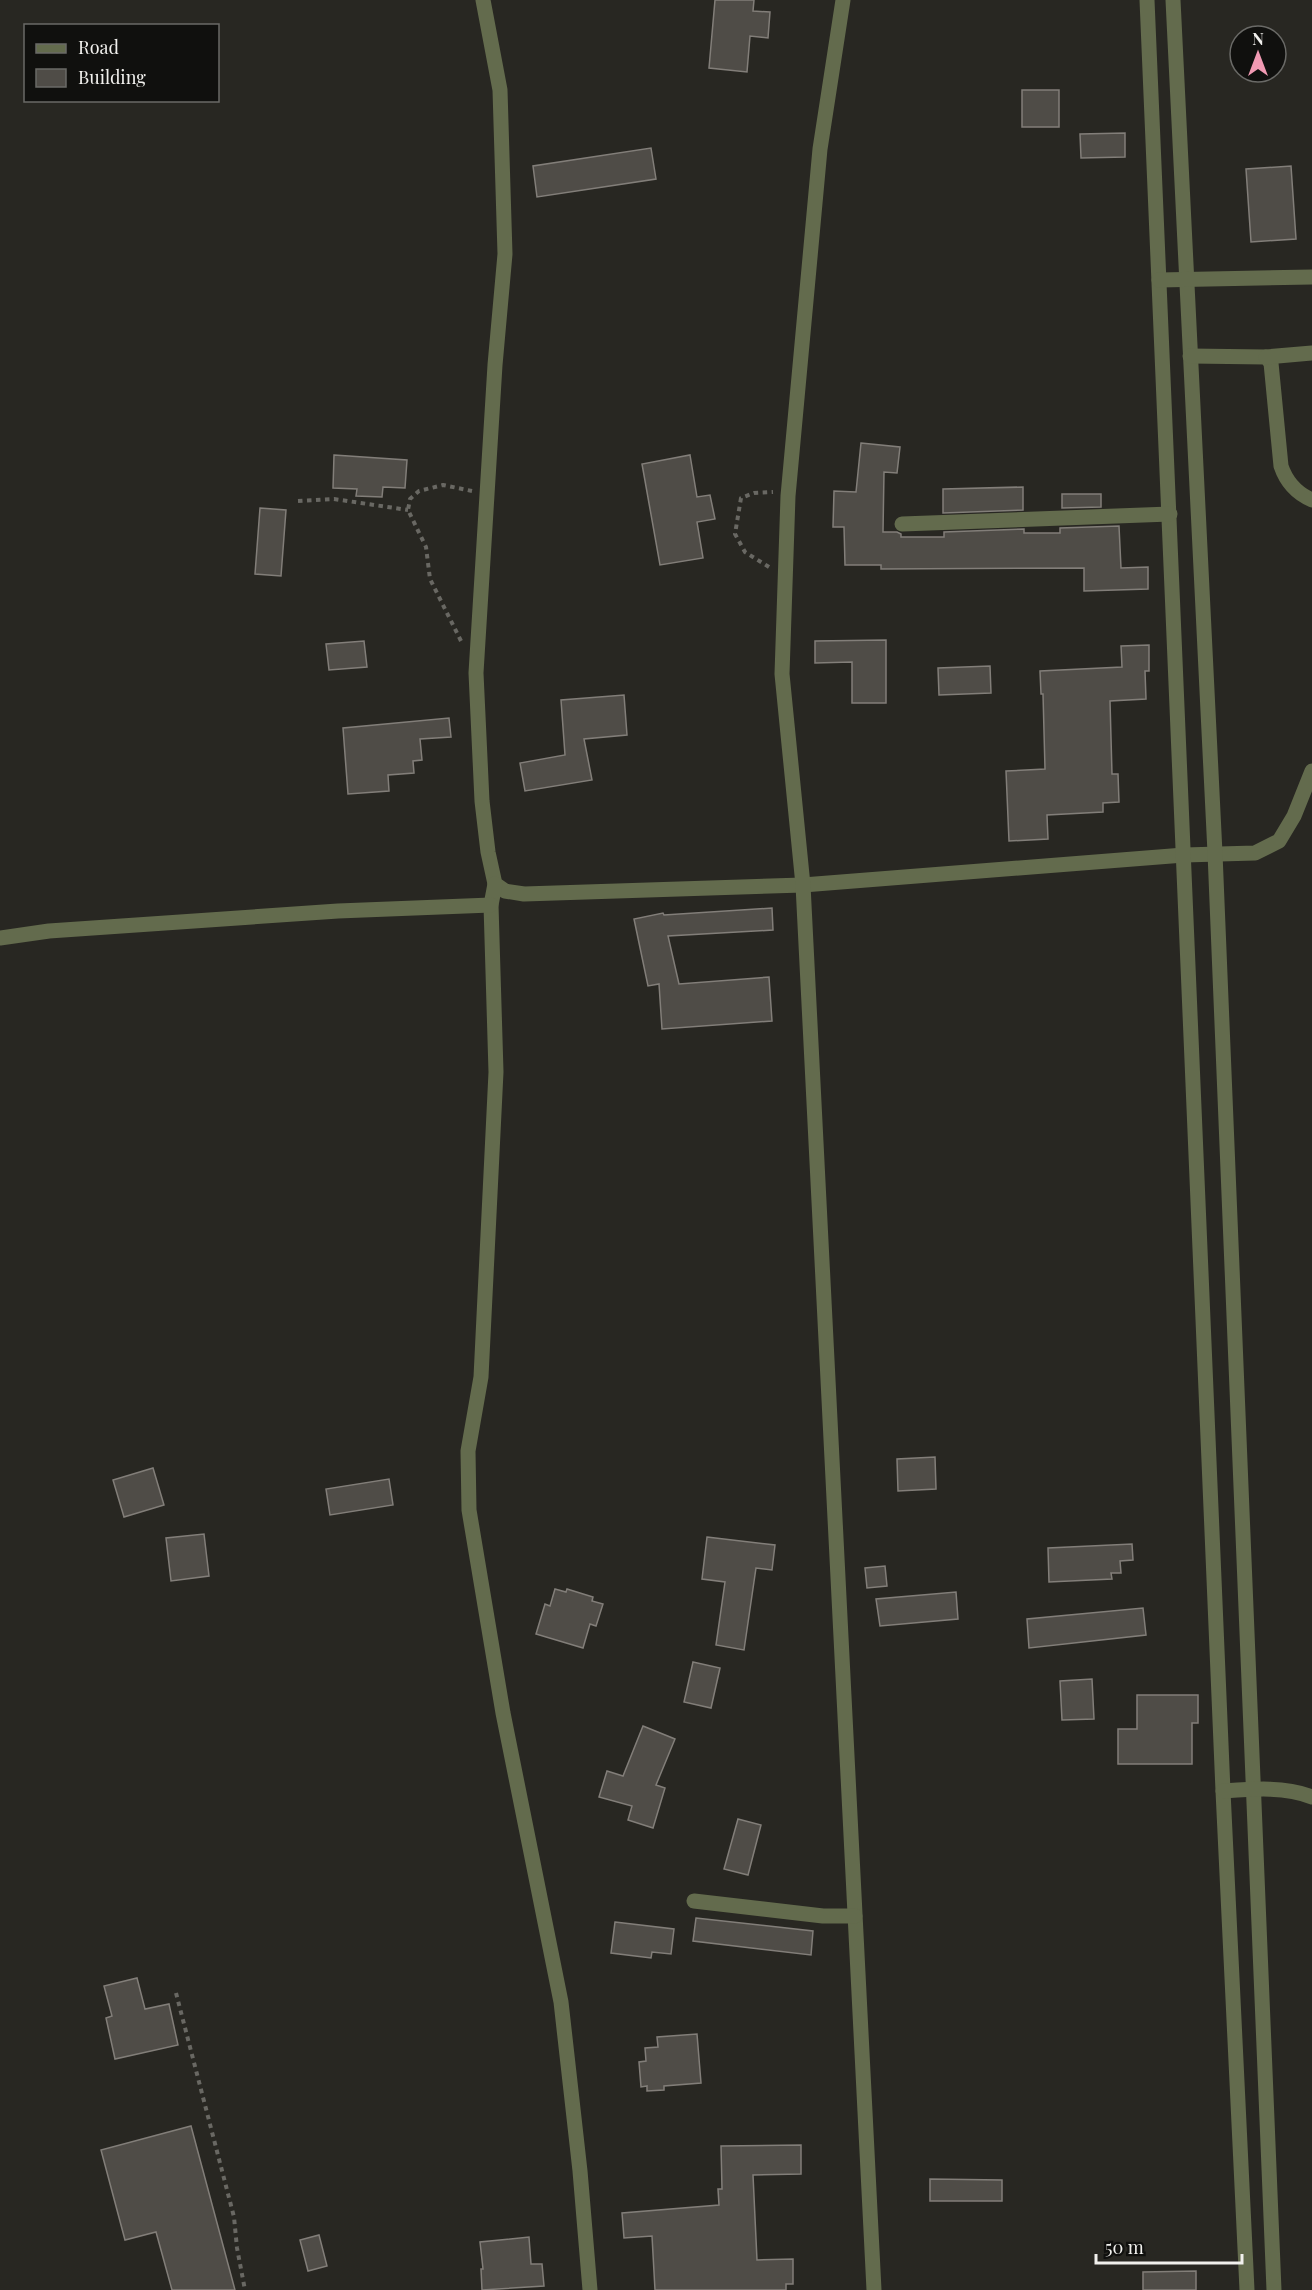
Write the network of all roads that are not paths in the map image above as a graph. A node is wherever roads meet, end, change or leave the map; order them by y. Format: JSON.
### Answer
{"nodes":[{"id":1,"x":483,"y":0,"type":"edge"},
{"id":2,"x":843,"y":0,"type":"edge"},
{"id":3,"x":1147,"y":0,"type":"edge"},
{"id":4,"x":1173,"y":0,"type":"edge"},
{"id":5,"x":1312,"y":277,"type":"edge"},
{"id":6,"x":1186,"y":279,"type":"junction"},
{"id":7,"x":1159,"y":280,"type":"junction"},
{"id":8,"x":1312,"y":353,"type":"edge"},
{"id":9,"x":1190,"y":356,"type":"junction"},
{"id":10,"x":1266,"y":357,"type":"junction"},
{"id":11,"x":1312,"y":500,"type":"edge"},
{"id":12,"x":1170,"y":514,"type":"junction"},
{"id":13,"x":902,"y":524,"type":"dead end"},
{"id":14,"x":1312,"y":771,"type":"edge"},
{"id":15,"x":1215,"y":853,"type":"junction"},
{"id":16,"x":1184,"y":855,"type":"junction"},
{"id":17,"x":495,"y":884,"type":"junction"},
{"id":18,"x":803,"y":885,"type":"junction"},
{"id":19,"x":491,"y":905,"type":"junction"},
{"id":20,"x":0,"y":938,"type":"edge"},
{"id":21,"x":1254,"y":1788,"type":"junction"},
{"id":22,"x":1222,"y":1791,"type":"junction"},
{"id":23,"x":1312,"y":1797,"type":"edge"},
{"id":24,"x":694,"y":1901,"type":"dead end"},
{"id":25,"x":855,"y":1916,"type":"junction"},
{"id":26,"x":590,"y":2290,"type":"edge"},
{"id":27,"x":874,"y":2290,"type":"edge"},
{"id":28,"x":1247,"y":2290,"type":"edge"},
{"id":29,"x":1274,"y":2290,"type":"edge"}],
"edges":[{"from":1,"to":17,"type":"street"},
{"from":2,"to":18,"type":"street"},
{"from":3,"to":7,"type":"street"},
{"from":4,"to":6,"type":"street"},
{"from":5,"to":6,"type":"street"},
{"from":6,"to":7,"type":"street"},
{"from":6,"to":9,"type":"street"},
{"from":7,"to":12,"type":"street"},
{"from":8,"to":10,"type":"street"},
{"from":9,"to":10,"type":"street"},
{"from":9,"to":15,"type":"street"},
{"from":10,"to":11,"type":"street"},
{"from":12,"to":13,"type":"street"},
{"from":12,"to":16,"type":"street"},
{"from":14,"to":15,"type":"street"},
{"from":15,"to":16,"type":"street"},
{"from":15,"to":21,"type":"street"},
{"from":16,"to":18,"type":"street"},
{"from":16,"to":22,"type":"street"},
{"from":17,"to":18,"type":"street"},
{"from":17,"to":19,"type":"street"},
{"from":18,"to":25,"type":"street"},
{"from":19,"to":20,"type":"street"},
{"from":19,"to":26,"type":"street"},
{"from":21,"to":22,"type":"street"},
{"from":21,"to":23,"type":"street"},
{"from":21,"to":29,"type":"street"},
{"from":22,"to":28,"type":"street"},
{"from":24,"to":25,"type":"street"},
{"from":25,"to":27,"type":"street"}]}
